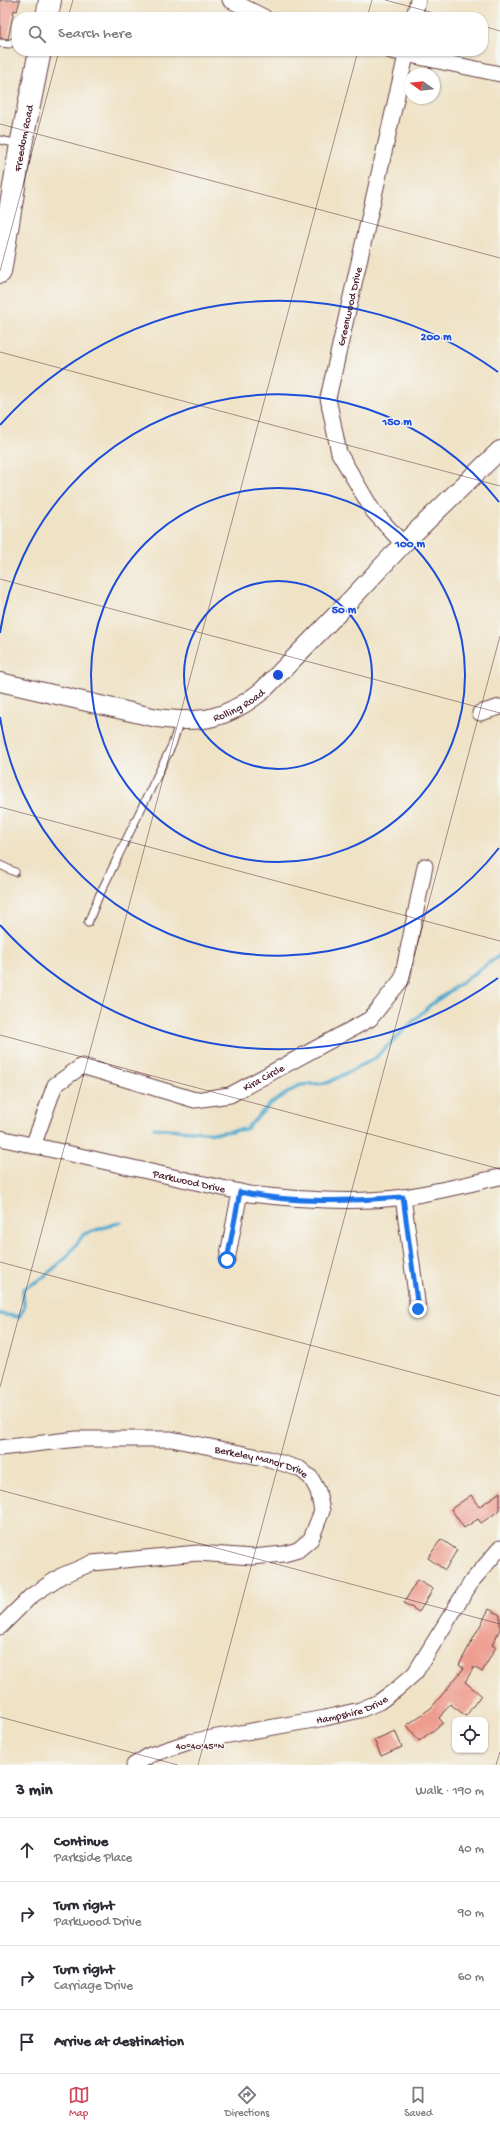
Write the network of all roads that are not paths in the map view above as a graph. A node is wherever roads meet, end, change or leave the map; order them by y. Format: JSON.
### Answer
{"nodes":[{"id":1,"x":50,"y":0,"type":"edge"},
{"id":2,"x":230,"y":0,"type":"edge"},
{"id":3,"x":418,"y":0,"type":"edge"},
{"id":4,"x":48,"y":12,"type":"edge"},
{"id":5,"x":254,"y":12,"type":"edge"},
{"id":6,"x":415,"y":12,"type":"edge"},
{"id":7,"x":0,"y":42,"type":"edge"},
{"id":8,"x":12,"y":42,"type":"edge"},
{"id":9,"x":39,"y":56,"type":"edge"},
{"id":10,"x":405,"y":56,"type":"edge"},
{"id":11,"x":423,"y":56,"type":"edge"},
{"id":12,"x":500,"y":74,"type":"edge"},
{"id":13,"x":0,"y":140,"type":"edge"},
{"id":14,"x":24,"y":145,"type":"junction"},
{"id":15,"x":0,"y":271,"type":"edge"},
{"id":16,"x":500,"y":450,"type":"edge"},
{"id":17,"x":403,"y":544,"type":"junction"},
{"id":18,"x":0,"y":682,"type":"edge"},
{"id":19,"x":500,"y":707,"type":"edge"},
{"id":20,"x":480,"y":713,"type":"dead end"},
{"id":21,"x":181,"y":720,"type":"junction"},
{"id":22,"x":0,"y":865,"type":"edge"},
{"id":23,"x":425,"y":866,"type":"dead end"},
{"id":24,"x":15,"y":872,"type":"dead end"},
{"id":25,"x":88,"y":923,"type":"dead end"},
{"id":26,"x":0,"y":1138,"type":"edge"},
{"id":27,"x":33,"y":1146,"type":"junction"},
{"id":28,"x":500,"y":1177,"type":"edge"},
{"id":29,"x":240,"y":1192,"type":"junction"},
{"id":30,"x":403,"y":1197,"type":"junction"},
{"id":31,"x":227,"y":1260,"type":"dead end"},
{"id":32,"x":418,"y":1309,"type":"dead end"},
{"id":33,"x":0,"y":1448,"type":"edge"},
{"id":34,"x":500,"y":1548,"type":"edge"},
{"id":35,"x":0,"y":1627,"type":"edge"},
{"id":36,"x":134,"y":1765,"type":"edge"}],
"edges":[{"from":1,"to":4,"type":"main road"},
{"from":2,"to":5,"type":"street"},
{"from":3,"to":6,"type":"street"},
{"from":7,"to":8,"type":"lane"},
{"from":9,"to":14,"type":"main road","name":"Freedom Road"},
{"from":10,"to":17,"type":"street","name":"Greenwood Drive"},
{"from":11,"to":12,"type":"street"},
{"from":13,"to":14,"type":"lane"},
{"from":14,"to":15,"type":"main road","name":"Freedom Road"},
{"from":16,"to":17,"type":"street","name":"Rolling Road"},
{"from":17,"to":21,"type":"street","name":"Rolling Road"},
{"from":18,"to":21,"type":"street","name":"Rolling Road"},
{"from":19,"to":20,"type":"street"},
{"from":21,"to":25,"type":"lane"},
{"from":22,"to":24,"type":"lane"},
{"from":23,"to":27,"type":"street","name":"Kira Circle"},
{"from":26,"to":27,"type":"street","name":"Parkwood Drive"},
{"from":27,"to":29,"type":"street","name":"Parkwood Drive"},
{"from":28,"to":30,"type":"street","name":"Parkwood Drive"},
{"from":29,"to":30,"type":"street","name":"Parkwood Drive"},
{"from":29,"to":31,"type":"street"},
{"from":30,"to":32,"type":"street"},
{"from":33,"to":35,"type":"street","name":"Berkeley Manor Drive"},
{"from":34,"to":36,"type":"street","name":"Hampshire Drive"}]}
